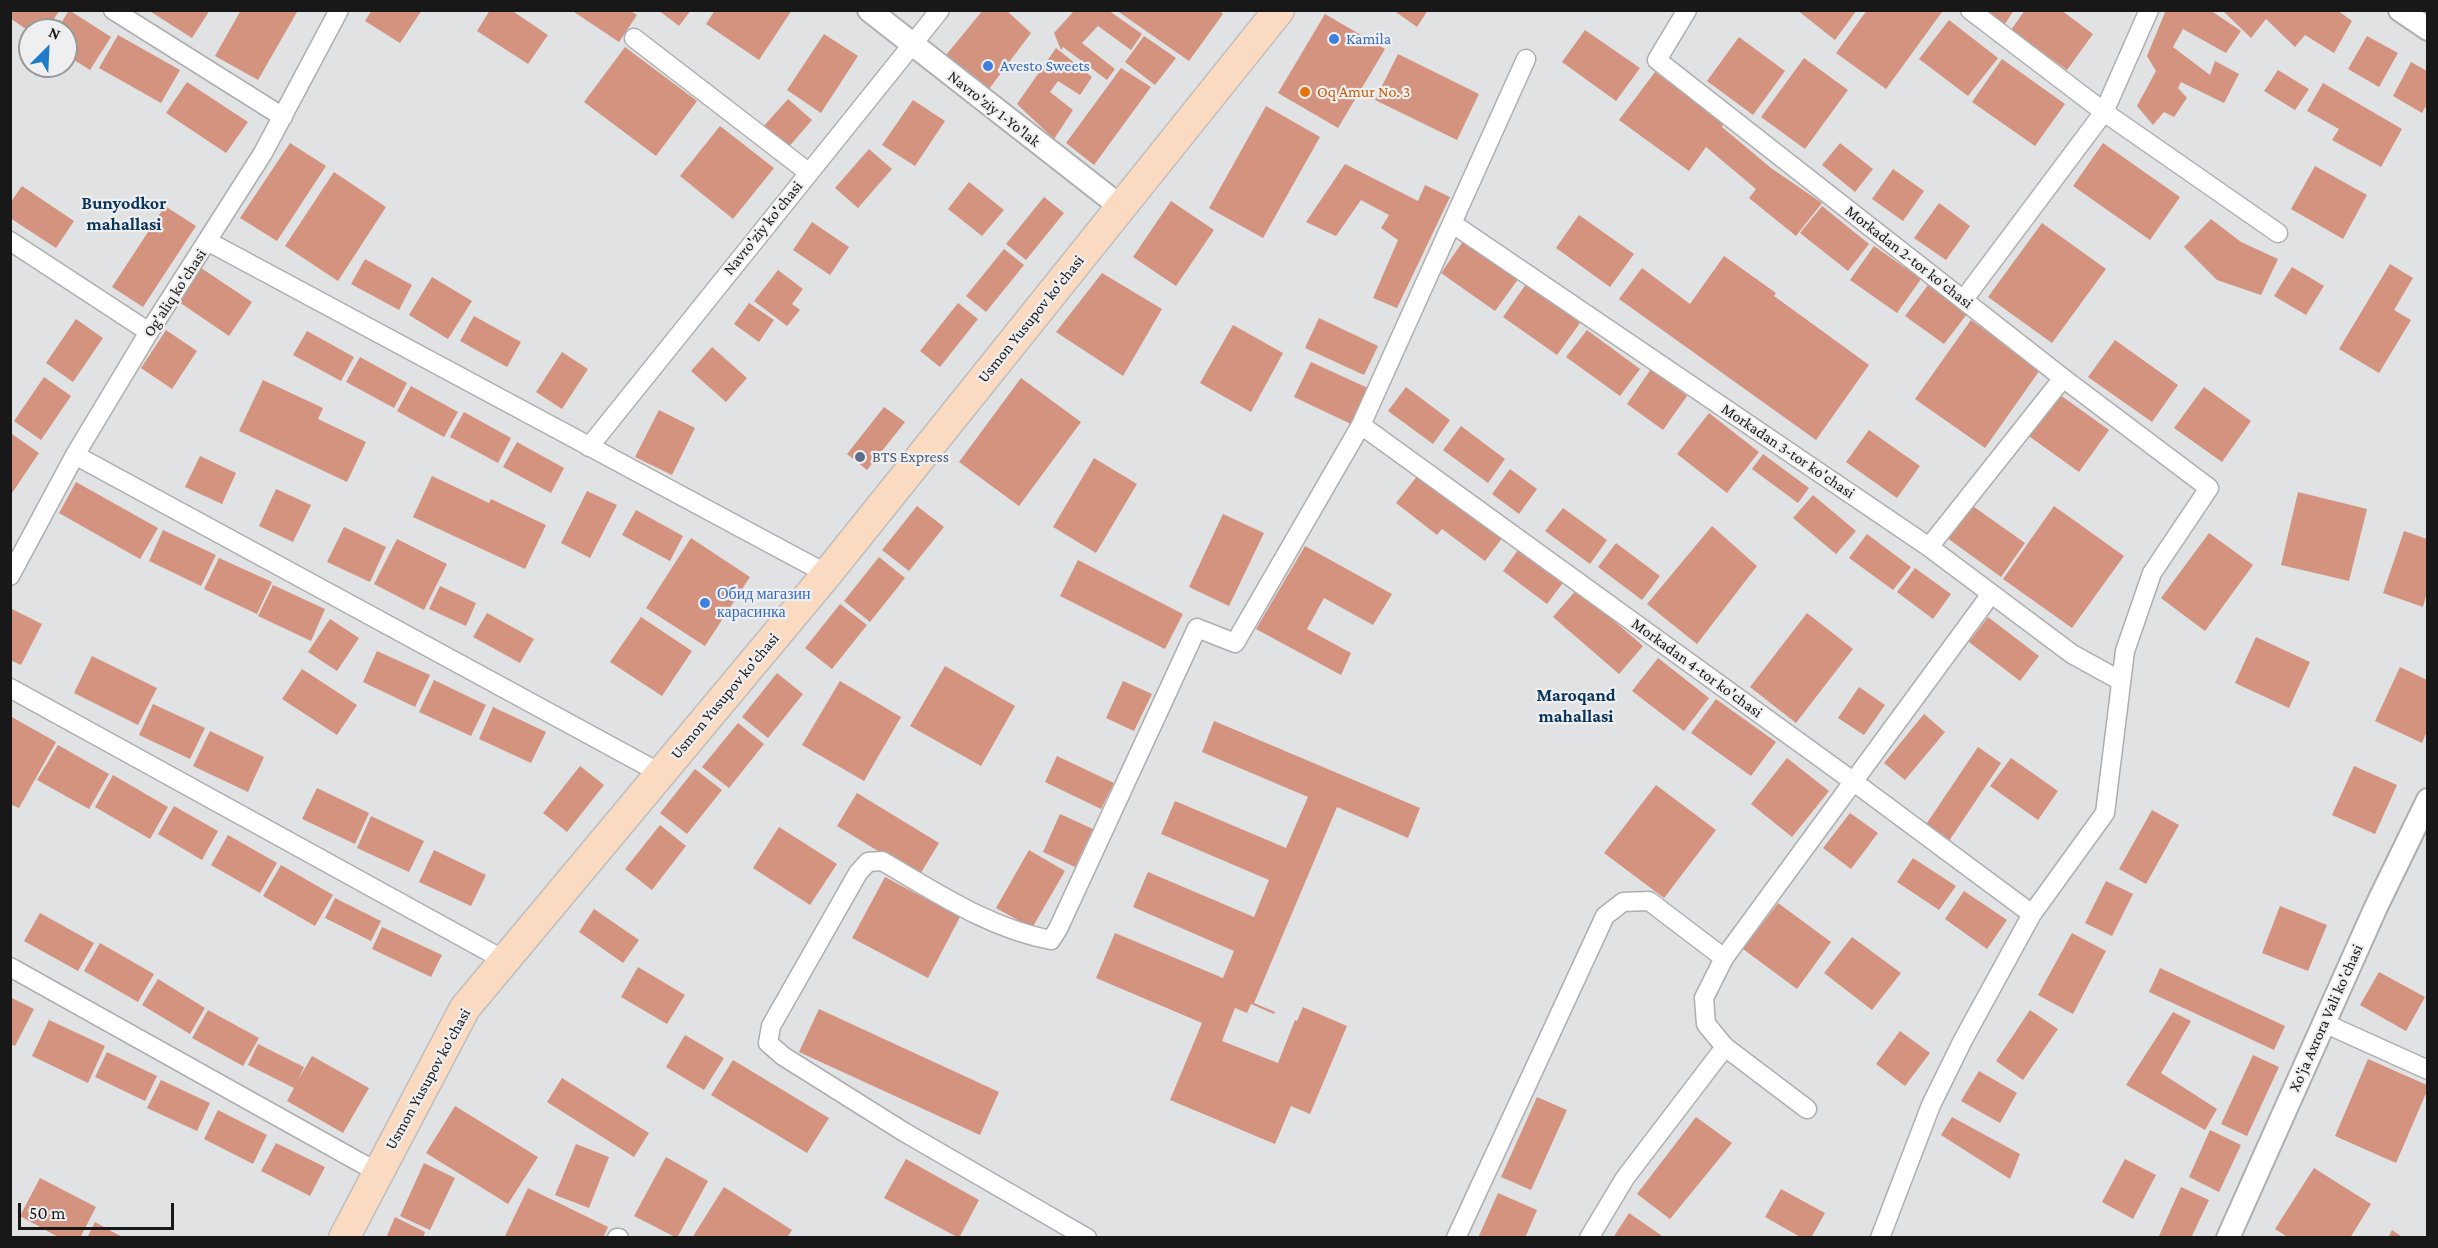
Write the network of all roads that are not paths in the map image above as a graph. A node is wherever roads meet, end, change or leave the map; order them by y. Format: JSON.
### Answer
{"nodes":[{"id":1,"x":113,"y":10,"type":"edge"},
{"id":2,"x":339,"y":10,"type":"edge"},
{"id":3,"x":869,"y":10,"type":"edge"},
{"id":4,"x":940,"y":10,"type":"edge"},
{"id":5,"x":1279,"y":10,"type":"edge"},
{"id":6,"x":1687,"y":10,"type":"edge"},
{"id":7,"x":1970,"y":10,"type":"edge"},
{"id":8,"x":2149,"y":10,"type":"edge"},
{"id":9,"x":2400,"y":10,"type":"edge"},
{"id":10,"x":2427,"y":29,"type":"edge"},
{"id":11,"x":634,"y":38,"type":"dead end"},
{"id":12,"x":913,"y":46,"type":"junction"},
{"id":13,"x":1526,"y":59,"type":"dead end"},
{"id":14,"x":2103,"y":112,"type":"junction"},
{"id":15,"x":283,"y":117,"type":"junction"},
{"id":16,"x":808,"y":172,"type":"junction"},
{"id":17,"x":1121,"y":207,"type":"junction"},
{"id":18,"x":1453,"y":224,"type":"junction"},
{"id":19,"x":2278,"y":233,"type":"dead end"},
{"id":20,"x":10,"y":241,"type":"edge"},
{"id":21,"x":209,"y":242,"type":"junction"},
{"id":22,"x":1964,"y":299,"type":"junction"},
{"id":23,"x":150,"y":332,"type":"junction"},
{"id":24,"x":2063,"y":378,"type":"junction"},
{"id":25,"x":1361,"y":425,"type":"junction"},
{"id":26,"x":589,"y":447,"type":"junction"},
{"id":27,"x":75,"y":455,"type":"junction"},
{"id":28,"x":1929,"y":547,"type":"junction"},
{"id":29,"x":827,"y":574,"type":"junction"},
{"id":30,"x":10,"y":576,"type":"edge"},
{"id":31,"x":1991,"y":594,"type":"junction"},
{"id":32,"x":2121,"y":681,"type":"junction"},
{"id":33,"x":10,"y":688,"type":"edge"},
{"id":34,"x":660,"y":773,"type":"junction"},
{"id":35,"x":1854,"y":782,"type":"junction"},
{"id":36,"x":2427,"y":800,"type":"edge"},
{"id":37,"x":2032,"y":914,"type":"junction"},
{"id":38,"x":1724,"y":958,"type":"junction"},
{"id":39,"x":504,"y":960,"type":"junction"},
{"id":40,"x":10,"y":967,"type":"edge"},
{"id":41,"x":2324,"y":1023,"type":"junction"},
{"id":42,"x":1725,"y":1047,"type":"junction"},
{"id":43,"x":2427,"y":1070,"type":"edge"},
{"id":44,"x":1807,"y":1109,"type":"dead end"},
{"id":45,"x":377,"y":1172,"type":"junction"},
{"id":46,"x":344,"y":1238,"type":"edge"},
{"id":47,"x":1087,"y":1238,"type":"edge"},
{"id":48,"x":1456,"y":1238,"type":"edge"},
{"id":49,"x":1589,"y":1238,"type":"edge"},
{"id":50,"x":1880,"y":1238,"type":"edge"},
{"id":51,"x":2228,"y":1238,"type":"edge"}],
"edges":[{"from":1,"to":15,"type":"street"},
{"from":2,"to":15,"type":"street","name":"Og'aliq ko'chasi"},
{"from":3,"to":12,"type":"street","name":"Navro'ziy 1-Yo'lak"},
{"from":4,"to":12,"type":"street","name":"Navro'ziy ko'chasi"},
{"from":5,"to":17,"type":"main road","name":"Usmon Yusupov ko'chasi"},
{"from":6,"to":22,"type":"street","name":"Morkadan 2-tor ko'chasi"},
{"from":7,"to":14,"type":"street"},
{"from":8,"to":14,"type":"street"},
{"from":9,"to":10,"type":"street"},
{"from":11,"to":16,"type":"street"},
{"from":12,"to":16,"type":"street","name":"Navro'ziy ko'chasi"},
{"from":12,"to":17,"type":"street","name":"Navro'ziy 1-Yo'lak"},
{"from":13,"to":18,"type":"street"},
{"from":14,"to":19,"type":"street"},
{"from":14,"to":22,"type":"street"},
{"from":15,"to":21,"type":"street","name":"Og'aliq ko'chasi"},
{"from":16,"to":26,"type":"street","name":"Navro'ziy ko'chasi"},
{"from":17,"to":29,"type":"main road","name":"Usmon Yusupov ko'chasi"},
{"from":18,"to":25,"type":"street"},
{"from":18,"to":28,"type":"street","name":"Morkadan 3-tor ko'chasi"},
{"from":20,"to":23,"type":"street"},
{"from":21,"to":23,"type":"street","name":"Og'aliq ko'chasi"},
{"from":21,"to":26,"type":"street"},
{"from":22,"to":24,"type":"street","name":"Morkadan 2-tor ko'chasi"},
{"from":23,"to":27,"type":"street","name":"Og'aliq ko'chasi"},
{"from":24,"to":28,"type":"street"},
{"from":24,"to":32,"type":"street","name":"Morkadan 2-tor ko'chasi"},
{"from":25,"to":35,"type":"street","name":"Morkadan 4-tor ko'chasi"},
{"from":25,"to":47,"type":"street"},
{"from":26,"to":29,"type":"street"},
{"from":27,"to":30,"type":"street","name":"Og'aliq ko'chasi"},
{"from":27,"to":34,"type":"street"},
{"from":28,"to":31,"type":"street","name":"Morkadan 3-tor ko'chasi"},
{"from":29,"to":34,"type":"main road","name":"Usmon Yusupov ko'chasi"},
{"from":31,"to":32,"type":"street","name":"Morkadan 3-tor ko'chasi"},
{"from":31,"to":35,"type":"street"},
{"from":32,"to":37,"type":"street"},
{"from":33,"to":39,"type":"street"},
{"from":34,"to":39,"type":"main road","name":"Usmon Yusupov ko'chasi"},
{"from":35,"to":37,"type":"street","name":"Morkadan 4-tor ko'chasi"},
{"from":35,"to":38,"type":"street"},
{"from":36,"to":41,"type":"street","name":"Xo'ja Axrora Vali ko'chasi"},
{"from":37,"to":50,"type":"street"},
{"from":38,"to":42,"type":"street"},
{"from":38,"to":48,"type":"street"},
{"from":39,"to":45,"type":"main road","name":"Usmon Yusupov ko'chasi"},
{"from":40,"to":45,"type":"street"},
{"from":41,"to":43,"type":"street"},
{"from":41,"to":51,"type":"street","name":"Xo'ja Axrora Vali ko'chasi"},
{"from":42,"to":44,"type":"street"},
{"from":42,"to":49,"type":"street"},
{"from":45,"to":46,"type":"main road","name":"Usmon Yusupov ko'chasi"}]}
